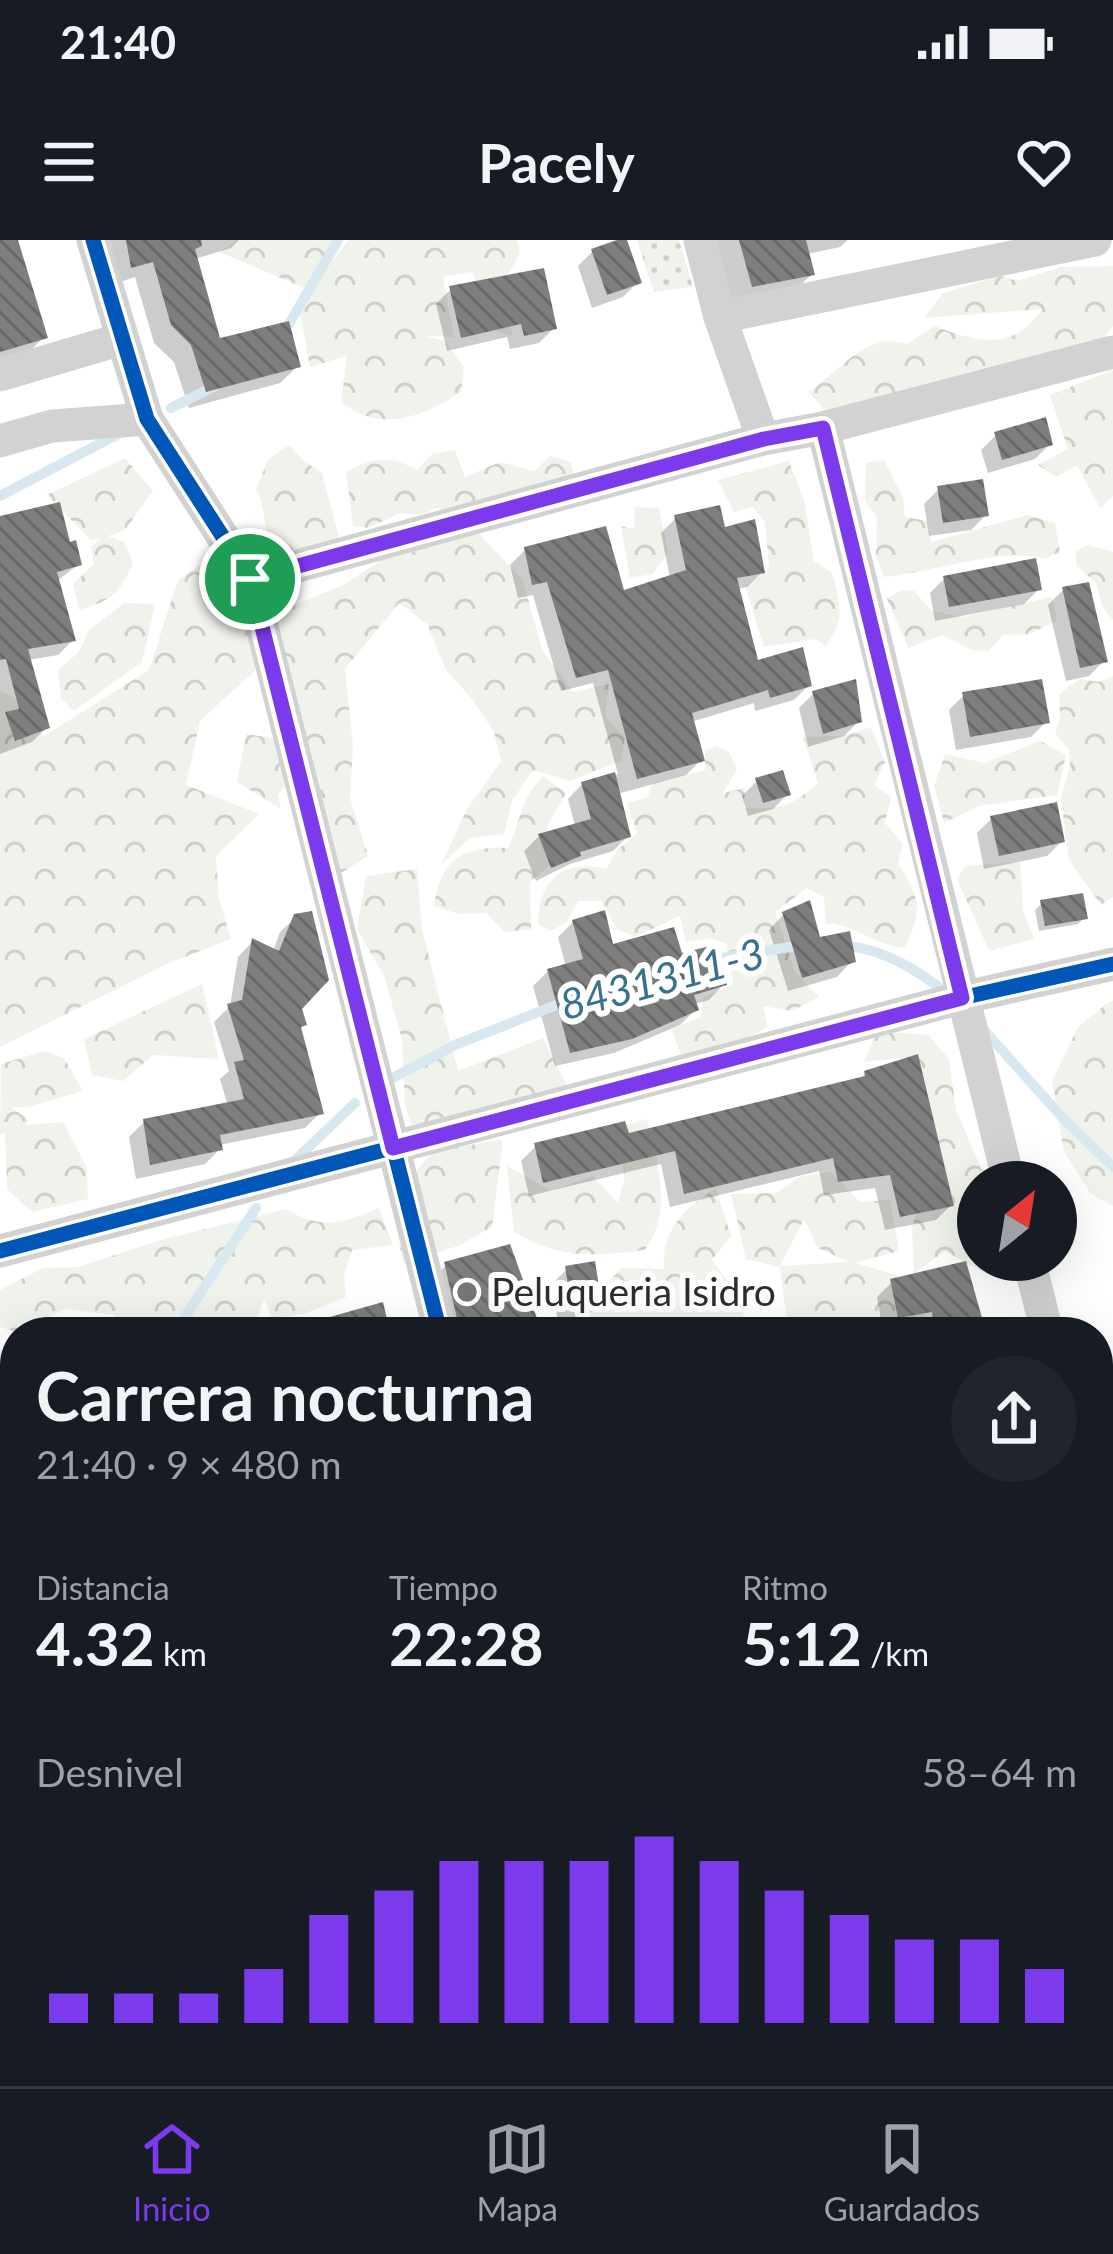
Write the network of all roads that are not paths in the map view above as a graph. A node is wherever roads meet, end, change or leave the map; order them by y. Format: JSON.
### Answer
{"nodes":[{"id":1,"x":93,"y":240,"type":"edge"},
{"id":2,"x":700,"y":240,"type":"edge"},
{"id":3,"x":1095,"y":240,"type":"edge"},
{"id":4,"x":720,"y":317,"type":"junction"},
{"id":5,"x":122,"y":338,"type":"junction"},
{"id":6,"x":1113,"y":352,"type":"edge"},
{"id":7,"x":0,"y":375,"type":"edge"},
{"id":8,"x":146,"y":419,"type":"junction"},
{"id":9,"x":823,"y":428,"type":"junction"},
{"id":10,"x":764,"y":439,"type":"junction"},
{"id":11,"x":0,"y":441,"type":"edge"},
{"id":12,"x":250,"y":579,"type":"junction"},
{"id":13,"x":1113,"y":964,"type":"edge"},
{"id":14,"x":962,"y":998,"type":"junction"},
{"id":15,"x":393,"y":1148,"type":"junction"},
{"id":16,"x":1004,"y":1161,"type":"edge"},
{"id":17,"x":0,"y":1251,"type":"edge"},
{"id":18,"x":1034,"y":1281,"type":"edge"},
{"id":19,"x":436,"y":1317,"type":"edge"},
{"id":20,"x":1043,"y":1317,"type":"edge"}],
"edges":[{"from":1,"to":5,"type":"street"},
{"from":2,"to":4,"type":"street"},
{"from":3,"to":4,"type":"street"},
{"from":4,"to":10,"type":"street"},
{"from":5,"to":7,"type":"street"},
{"from":5,"to":8,"type":"street"},
{"from":6,"to":9,"type":"street"},
{"from":8,"to":11,"type":"street"},
{"from":8,"to":12,"type":"street"},
{"from":9,"to":10,"type":"street"},
{"from":9,"to":14,"type":"street"},
{"from":10,"to":12,"type":"street"},
{"from":12,"to":15,"type":"street"},
{"from":13,"to":14,"type":"street"},
{"from":14,"to":15,"type":"street"},
{"from":14,"to":16,"type":"street"},
{"from":15,"to":17,"type":"street"},
{"from":15,"to":19,"type":"street"},
{"from":18,"to":20,"type":"street"}]}
